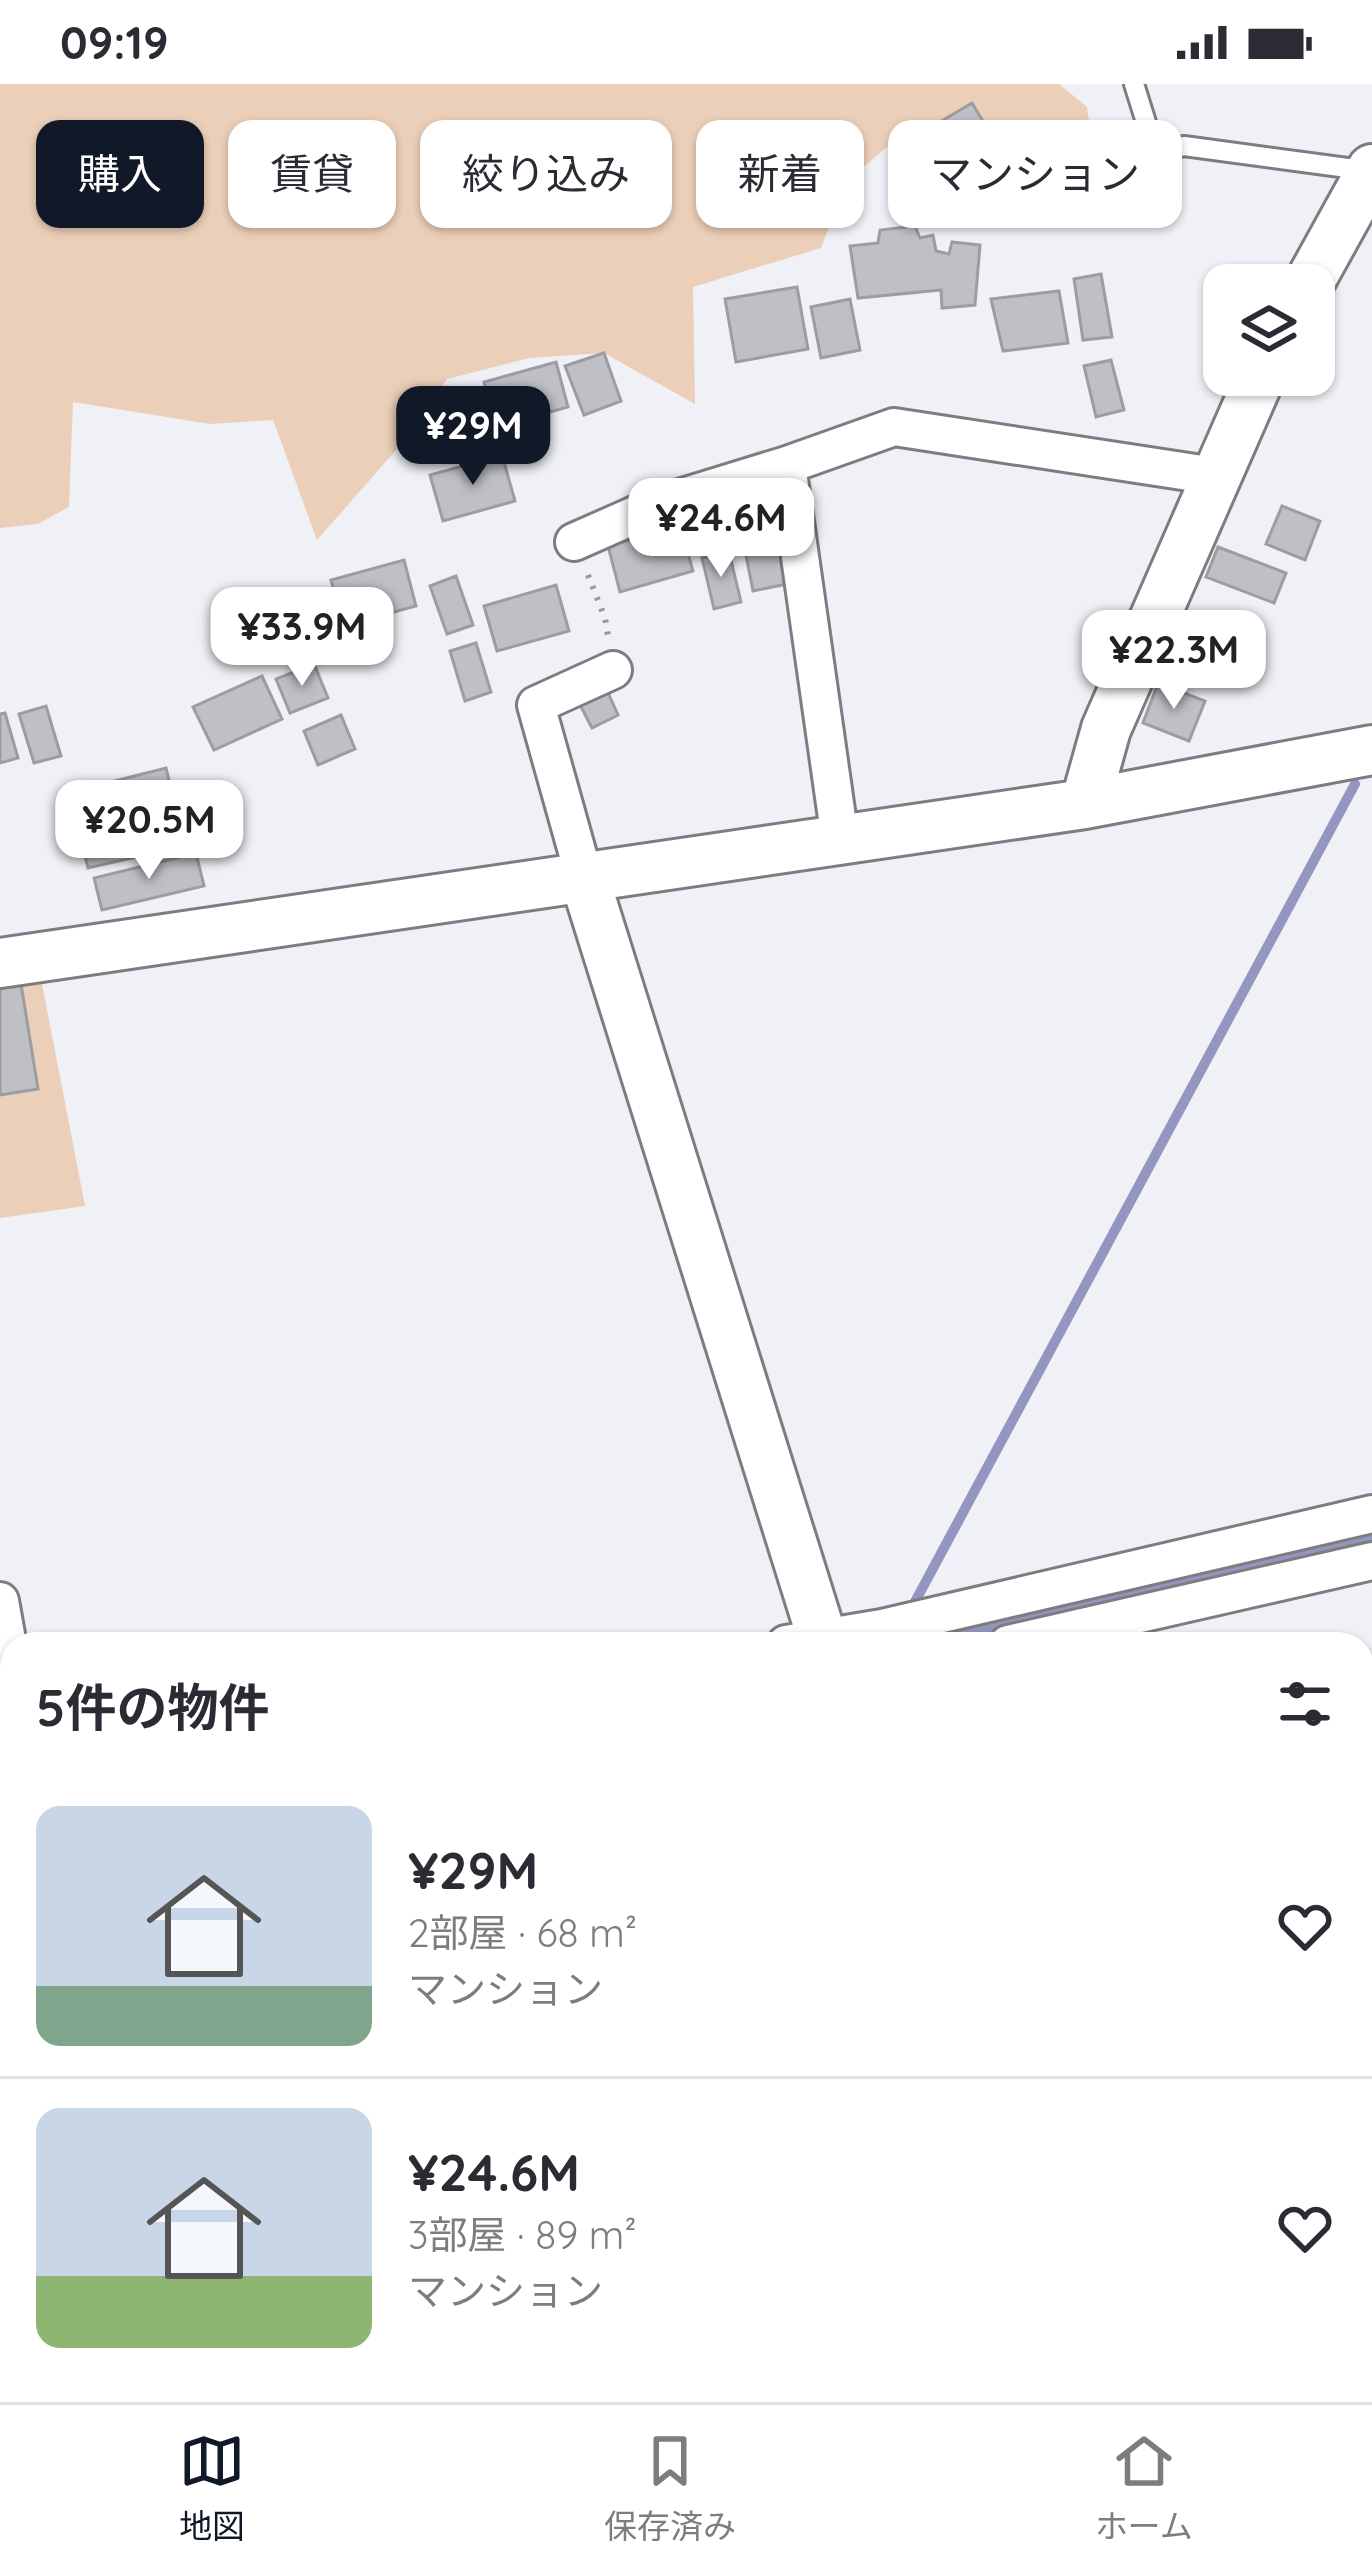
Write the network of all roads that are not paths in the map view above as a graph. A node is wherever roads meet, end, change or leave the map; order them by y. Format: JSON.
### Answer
{"nodes":[{"id":1,"x":1134,"y":84,"type":"edge"},
{"id":2,"x":1145,"y":120,"type":"edge"},
{"id":3,"x":1182,"y":146,"type":"edge"},
{"id":4,"x":1372,"y":170,"type":"edge"},
{"id":5,"x":1320,"y":264,"type":"edge"},
{"id":6,"x":1251,"y":396,"type":"edge"},
{"id":7,"x":787,"y":465,"type":"junction"},
{"id":8,"x":1215,"y":476,"type":"junction"},
{"id":9,"x":574,"y":542,"type":"road end"},
{"id":10,"x":613,"y":670,"type":"road end"},
{"id":11,"x":1372,"y":750,"type":"edge"},
{"id":12,"x":1085,"y":804,"type":"junction"},
{"id":13,"x":840,"y":839,"type":"junction"},
{"id":14,"x":584,"y":880,"type":"junction"},
{"id":15,"x":0,"y":963,"type":"edge"},
{"id":16,"x":1372,"y":1514,"type":"edge"},
{"id":17,"x":1372,"y":1561,"type":"edge"},
{"id":18,"x":0,"y":1601,"type":"edge"},
{"id":19,"x":6,"y":1632,"type":"edge"},
{"id":20,"x":807,"y":1632,"type":"edge"},
{"id":21,"x":860,"y":1632,"type":"edge"},
{"id":22,"x":1061,"y":1632,"type":"edge"}],
"edges":[{"from":1,"to":2,"type":"lane"},
{"from":3,"to":4,"type":"lane"},
{"from":4,"to":5,"type":"street"},
{"from":6,"to":8,"type":"street"},
{"from":7,"to":8,"type":"street"},
{"from":7,"to":9,"type":"street"},
{"from":7,"to":13,"type":"street"},
{"from":8,"to":12,"type":"street"},
{"from":10,"to":14,"type":"street"},
{"from":11,"to":12,"type":"street"},
{"from":12,"to":13,"type":"street"},
{"from":13,"to":14,"type":"street"},
{"from":14,"to":15,"type":"street"},
{"from":14,"to":20,"type":"street"},
{"from":16,"to":21,"type":"street"},
{"from":17,"to":22,"type":"street"},
{"from":18,"to":19,"type":"street"}]}
